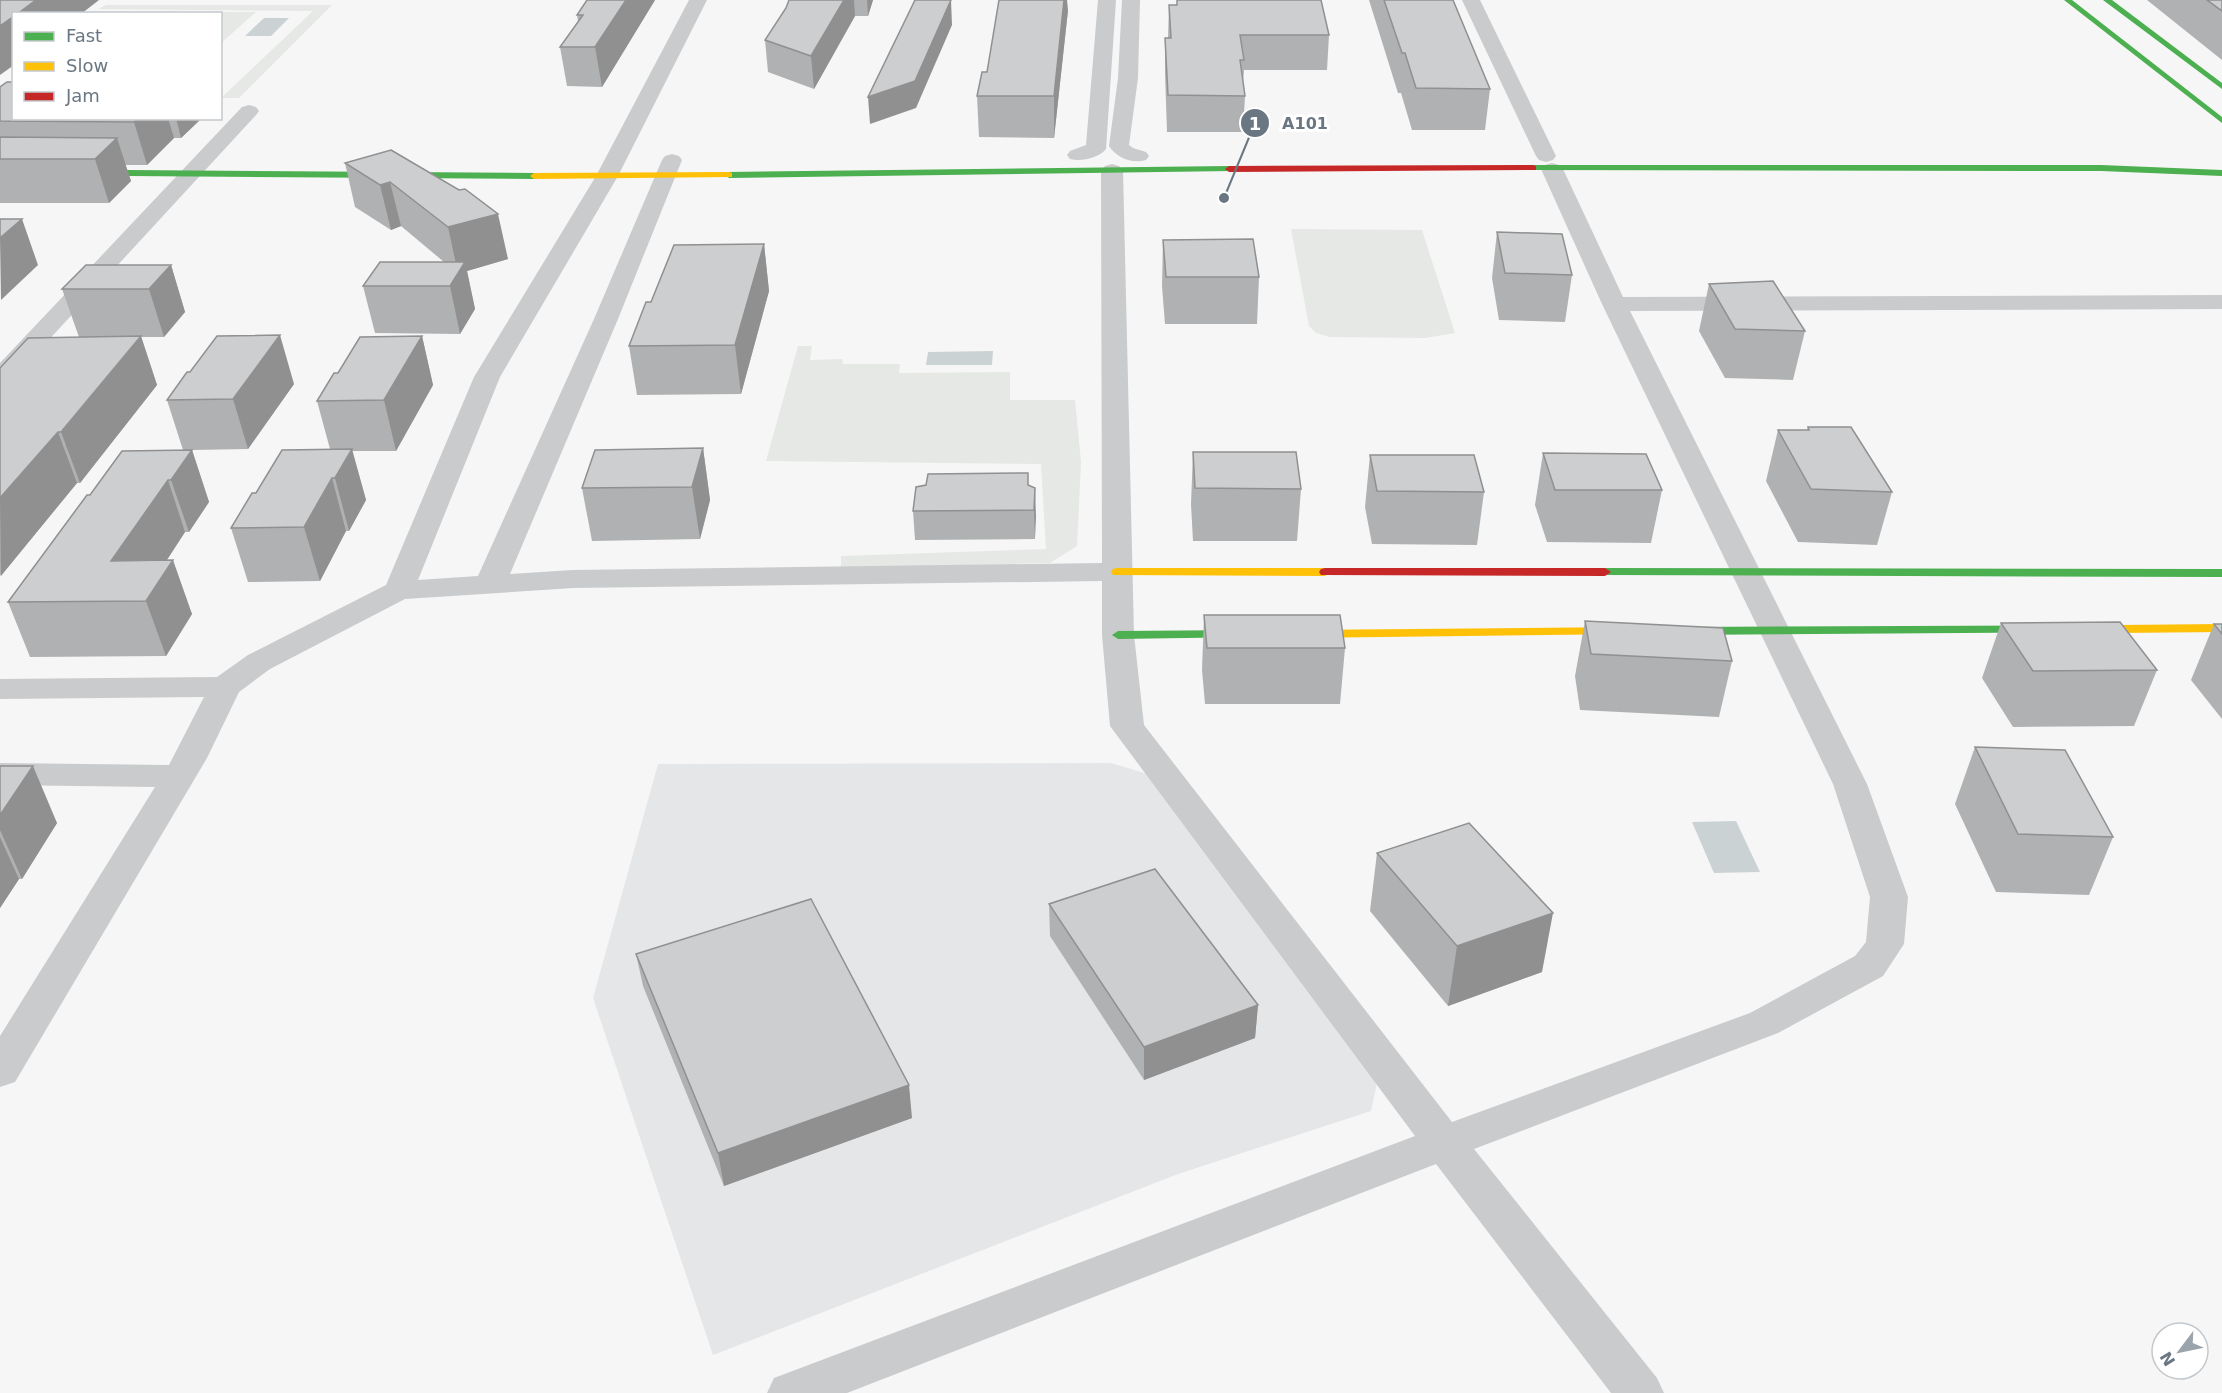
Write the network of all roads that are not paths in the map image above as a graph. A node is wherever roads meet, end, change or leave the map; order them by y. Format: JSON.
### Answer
{"nodes":[{"id":1,"x":698,"y":0,"type":"edge"},
{"id":2,"x":1107,"y":0,"type":"edge"},
{"id":3,"x":1131,"y":0,"type":"edge"},
{"id":4,"x":1471,"y":0,"type":"edge"},
{"id":5,"x":2068,"y":0,"type":"edge"},
{"id":6,"x":2107,"y":0,"type":"edge"},
{"id":7,"x":2218,"y":81,"type":"edge"},
{"id":8,"x":249,"y":111,"type":"dead end"},
{"id":9,"x":2222,"y":121,"type":"edge"},
{"id":10,"x":1071,"y":155,"type":"joint"},
{"id":11,"x":1151,"y":156,"type":"junction"},
{"id":12,"x":2175,"y":156,"type":"dead end"},
{"id":13,"x":0,"y":159,"type":"edge"},
{"id":14,"x":284,"y":160,"type":"dead end"},
{"id":15,"x":637,"y":160,"type":"dead end"},
{"id":16,"x":670,"y":163,"type":"junction"},
{"id":17,"x":1549,"y":163,"type":"junction"},
{"id":18,"x":608,"y":165,"type":"junction"},
{"id":19,"x":196,"y":167,"type":"junction"},
{"id":20,"x":1112,"y":170,"type":"junction"},
{"id":21,"x":0,"y":172,"type":"edge"},
{"id":22,"x":2222,"y":173,"type":"edge"},
{"id":23,"x":2222,"y":302,"type":"edge"},
{"id":24,"x":1614,"y":304,"type":"junction"},
{"id":25,"x":0,"y":378,"type":"edge"},
{"id":26,"x":1117,"y":572,"type":"junction"},
{"id":27,"x":1747,"y":572,"type":"junction"},
{"id":28,"x":2222,"y":573,"type":"edge"},
{"id":29,"x":490,"y":584,"type":"junction"},
{"id":30,"x":399,"y":590,"type":"junction"},
{"id":31,"x":2222,"y":628,"type":"edge"},
{"id":32,"x":1776,"y":630,"type":"junction"},
{"id":33,"x":1644,"y":631,"type":"edge"},
{"id":34,"x":1668,"y":631,"type":"edge"},
{"id":35,"x":1261,"y":634,"type":"edge"},
{"id":36,"x":1285,"y":634,"type":"edge"},
{"id":37,"x":1118,"y":635,"type":"junction"},
{"id":38,"x":225,"y":687,"type":"junction"},
{"id":39,"x":0,"y":689,"type":"edge"},
{"id":40,"x":0,"y":774,"type":"edge"},
{"id":41,"x":179,"y":776,"type":"junction"},
{"id":42,"x":0,"y":1071,"type":"edge"},
{"id":43,"x":1444,"y":1143,"type":"junction"},
{"id":44,"x":791,"y":1393,"type":"edge"},
{"id":45,"x":1640,"y":1393,"type":"edge"}],
"edges":[{"from":1,"to":18,"type":"street"},
{"from":2,"to":10,"type":"street"},
{"from":3,"to":11,"type":"street"},
{"from":4,"to":17,"type":"street"},
{"from":5,"to":9,"type":"main road"},
{"from":6,"to":7,"type":"main road"},
{"from":8,"to":19,"type":"street"},
{"from":10,"to":11,"type":"main road"},
{"from":11,"to":17,"type":"main road"},
{"from":12,"to":17,"type":"main road"},
{"from":13,"to":19,"type":"main road"},
{"from":14,"to":19,"type":"main road"},
{"from":15,"to":18,"type":"main road"},
{"from":16,"to":18,"type":"main road"},
{"from":16,"to":20,"type":"main road"},
{"from":16,"to":29,"type":"street"},
{"from":17,"to":20,"type":"main road"},
{"from":17,"to":22,"type":"main road"},
{"from":17,"to":24,"type":"street"},
{"from":18,"to":19,"type":"main road"},
{"from":18,"to":30,"type":"street"},
{"from":19,"to":21,"type":"main road"},
{"from":19,"to":25,"type":"street"},
{"from":20,"to":26,"type":"street"},
{"from":23,"to":24,"type":"street"},
{"from":24,"to":27,"type":"street"},
{"from":26,"to":27,"type":"main road"},
{"from":26,"to":29,"type":"street"},
{"from":26,"to":37,"type":"street"},
{"from":27,"to":28,"type":"main road"},
{"from":27,"to":32,"type":"street"},
{"from":29,"to":30,"type":"street"},
{"from":30,"to":38,"type":"street"},
{"from":31,"to":32,"type":"main road"},
{"from":32,"to":34,"type":"main road"},
{"from":32,"to":43,"type":"street"},
{"from":33,"to":36,"type":"main road"},
{"from":35,"to":37,"type":"main road"},
{"from":37,"to":43,"type":"street"},
{"from":38,"to":39,"type":"street"},
{"from":38,"to":41,"type":"street"},
{"from":40,"to":41,"type":"street"},
{"from":41,"to":42,"type":"street"},
{"from":43,"to":44,"type":"street"},
{"from":43,"to":45,"type":"street"}]}
